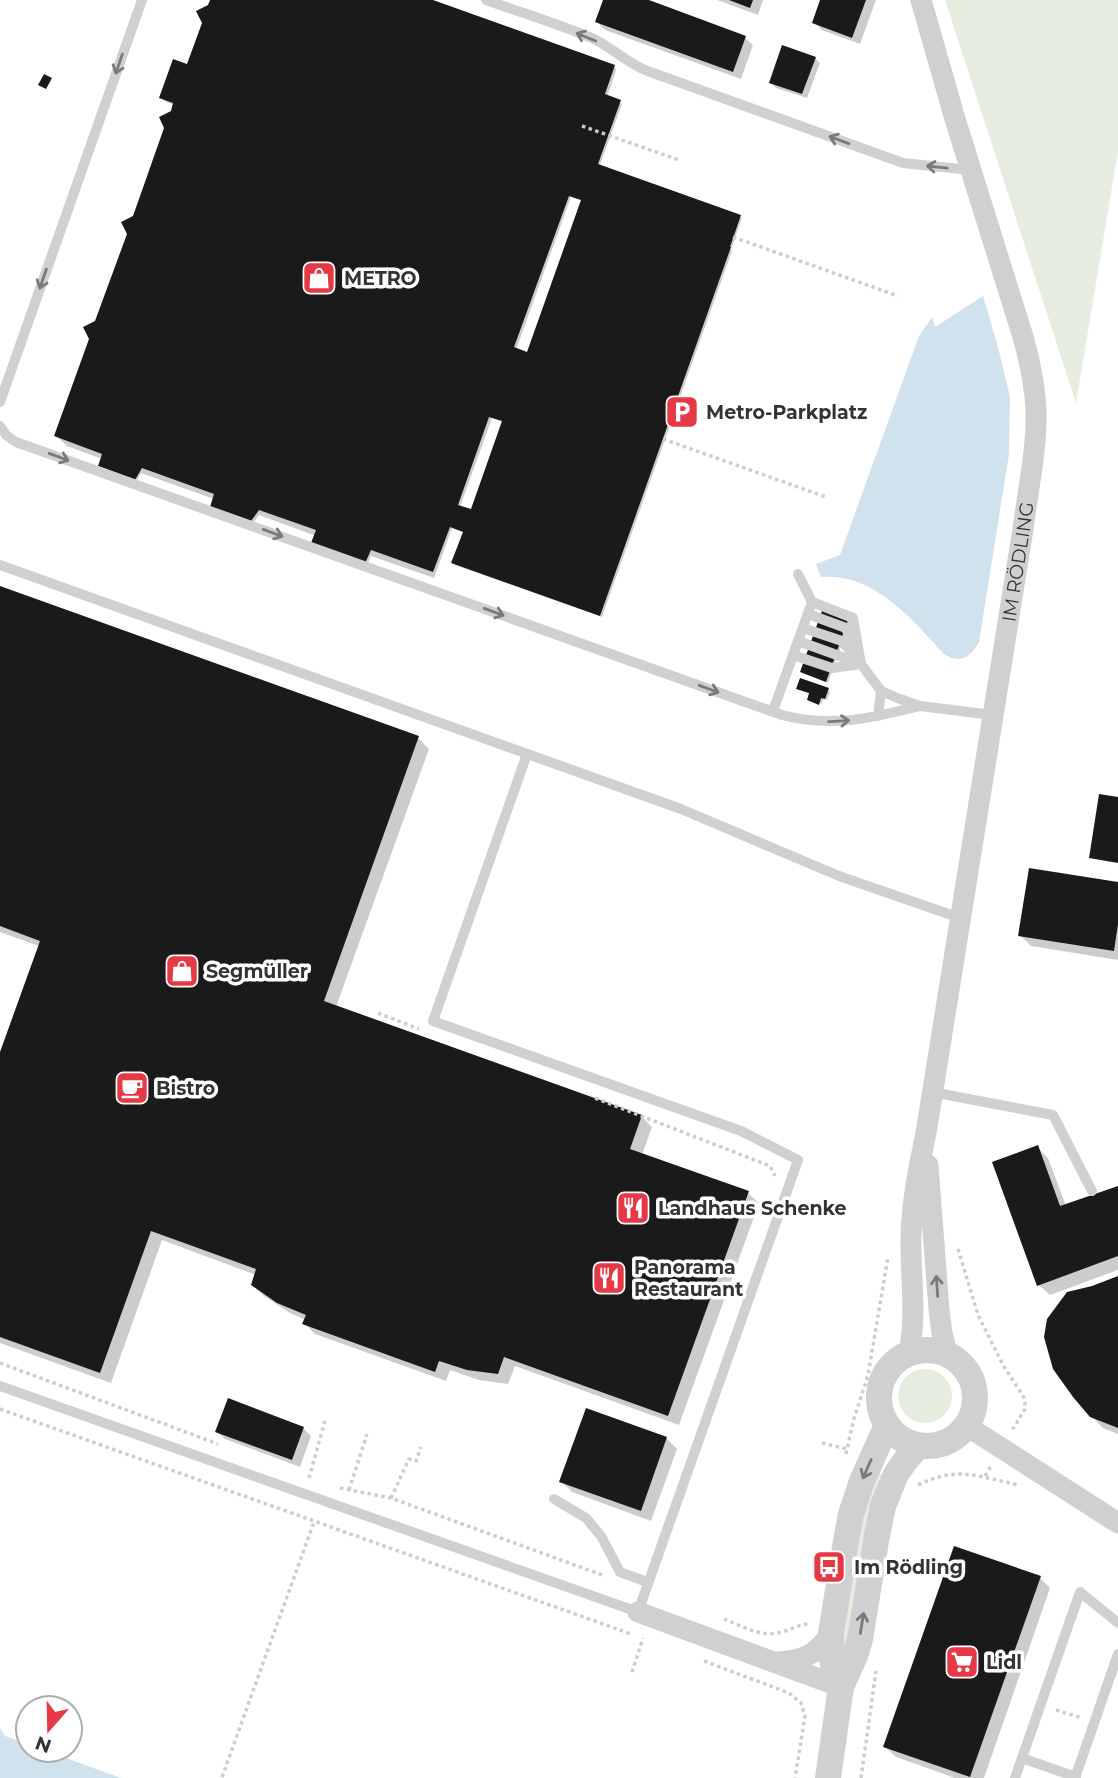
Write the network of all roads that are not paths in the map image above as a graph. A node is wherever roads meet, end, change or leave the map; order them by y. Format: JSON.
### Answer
{"nodes":[{"id":1,"x":142,"y":0,"type":"edge"},
{"id":2,"x":486,"y":0,"type":"edge"},
{"id":3,"x":921,"y":0,"type":"edge"},
{"id":4,"x":971,"y":170,"type":"junction"},
{"id":5,"x":0,"y":402,"type":"edge"},
{"id":6,"x":0,"y":426,"type":"edge"},
{"id":7,"x":0,"y":565,"type":"edge"},
{"id":8,"x":798,"y":574,"type":"dead end"},
{"id":9,"x":812,"y":602,"type":"junction"},
{"id":10,"x":808,"y":614,"type":"junction"},
{"id":11,"x":803,"y":628,"type":"junction"},
{"id":12,"x":798,"y":641,"type":"junction"},
{"id":13,"x":793,"y":655,"type":"junction"},
{"id":14,"x":861,"y":664,"type":"junction"},
{"id":15,"x":881,"y":691,"type":"junction"},
{"id":16,"x":920,"y":706,"type":"junction"},
{"id":17,"x":773,"y":712,"type":"junction"},
{"id":18,"x":993,"y":715,"type":"junction"},
{"id":19,"x":878,"y":716,"type":"junction"},
{"id":20,"x":527,"y":754,"type":"junction"},
{"id":21,"x":960,"y":918,"type":"junction"},
{"id":22,"x":932,"y":1092,"type":"junction"},
{"id":23,"x":926,"y":1133,"type":"junction"},
{"id":24,"x":1092,"y":1191,"type":"dead end"},
{"id":25,"x":909,"y":1353,"type":"junction"},
{"id":26,"x":947,"y":1354,"type":"junction"},
{"id":27,"x":0,"y":1386,"type":"edge"},
{"id":28,"x":887,"y":1425,"type":"junction"},
{"id":29,"x":967,"y":1426,"type":"junction"},
{"id":30,"x":918,"y":1446,"type":"junction"},
{"id":31,"x":554,"y":1499,"type":"dead end"},
{"id":32,"x":1118,"y":1523,"type":"edge"},
{"id":33,"x":647,"y":1582,"type":"junction"},
{"id":34,"x":638,"y":1612,"type":"junction"},
{"id":35,"x":1118,"y":1623,"type":"edge"},
{"id":36,"x":825,"y":1629,"type":"junction"},
{"id":37,"x":1118,"y":1654,"type":"edge"},
{"id":38,"x":772,"y":1662,"type":"junction"},
{"id":39,"x":841,"y":1687,"type":"junction"},
{"id":40,"x":1022,"y":1758,"type":"junction"},
{"id":41,"x":1076,"y":1777,"type":"edge"},
{"id":42,"x":828,"y":1778,"type":"edge"},
{"id":43,"x":1014,"y":1778,"type":"edge"}],
"edges":[{"from":1,"to":5,"type":"lane","one_way":true},
{"from":4,"to":2,"type":"lane","one_way":true},
{"from":3,"to":4,"type":"street","name":"IM RÖDLING"},
{"from":4,"to":18,"type":"street","name":"IM RÖDLING"},
{"from":6,"to":17,"type":"lane","one_way":true},
{"from":7,"to":20,"type":"lane"},
{"from":8,"to":9,"type":"lane"},
{"from":9,"to":10,"type":"lane"},
{"from":9,"to":14,"type":"lane"},
{"from":10,"to":11,"type":"lane"},
{"from":10,"to":14,"type":"lane"},
{"from":11,"to":12,"type":"lane"},
{"from":11,"to":14,"type":"lane"},
{"from":12,"to":13,"type":"lane"},
{"from":12,"to":14,"type":"lane"},
{"from":13,"to":14,"type":"lane"},
{"from":13,"to":17,"type":"lane"},
{"from":14,"to":15,"type":"lane"},
{"from":15,"to":16,"type":"lane"},
{"from":15,"to":19,"type":"lane"},
{"from":16,"to":18,"type":"lane"},
{"from":16,"to":19,"type":"lane"},
{"from":17,"to":19,"type":"lane","one_way":true},
{"from":18,"to":21,"type":"street","name":"IM RÖDLING"},
{"from":20,"to":21,"type":"lane"},
{"from":20,"to":33,"type":"lane"},
{"from":21,"to":22,"type":"street","name":"IM RÖDLING"},
{"from":22,"to":23,"type":"street","name":"IM RÖDLING"},
{"from":22,"to":24,"type":"lane"},
{"from":23,"to":25,"type":"street","name":"IM RÖDLING"},
{"from":26,"to":23,"type":"street","name":"IM RÖDLING","one_way":true},
{"from":25,"to":26,"type":"street"},
{"from":25,"to":28,"type":"street"},
{"from":26,"to":29,"type":"street"},
{"from":27,"to":34,"type":"lane"},
{"from":28,"to":30,"type":"street"},
{"from":28,"to":36,"type":"street","one_way":true},
{"from":29,"to":30,"type":"street"},
{"from":29,"to":32,"type":"street"},
{"from":39,"to":30,"type":"street","one_way":true},
{"from":31,"to":33,"type":"lane"},
{"from":33,"to":34,"type":"lane"},
{"from":34,"to":38,"type":"street"},
{"from":35,"to":40,"type":"lane"},
{"from":36,"to":38,"type":"street"},
{"from":36,"to":39,"type":"street"},
{"from":37,"to":41,"type":"lane"},
{"from":38,"to":39,"type":"street"},
{"from":39,"to":42,"type":"street"},
{"from":40,"to":41,"type":"lane"},
{"from":40,"to":43,"type":"lane"}]}
